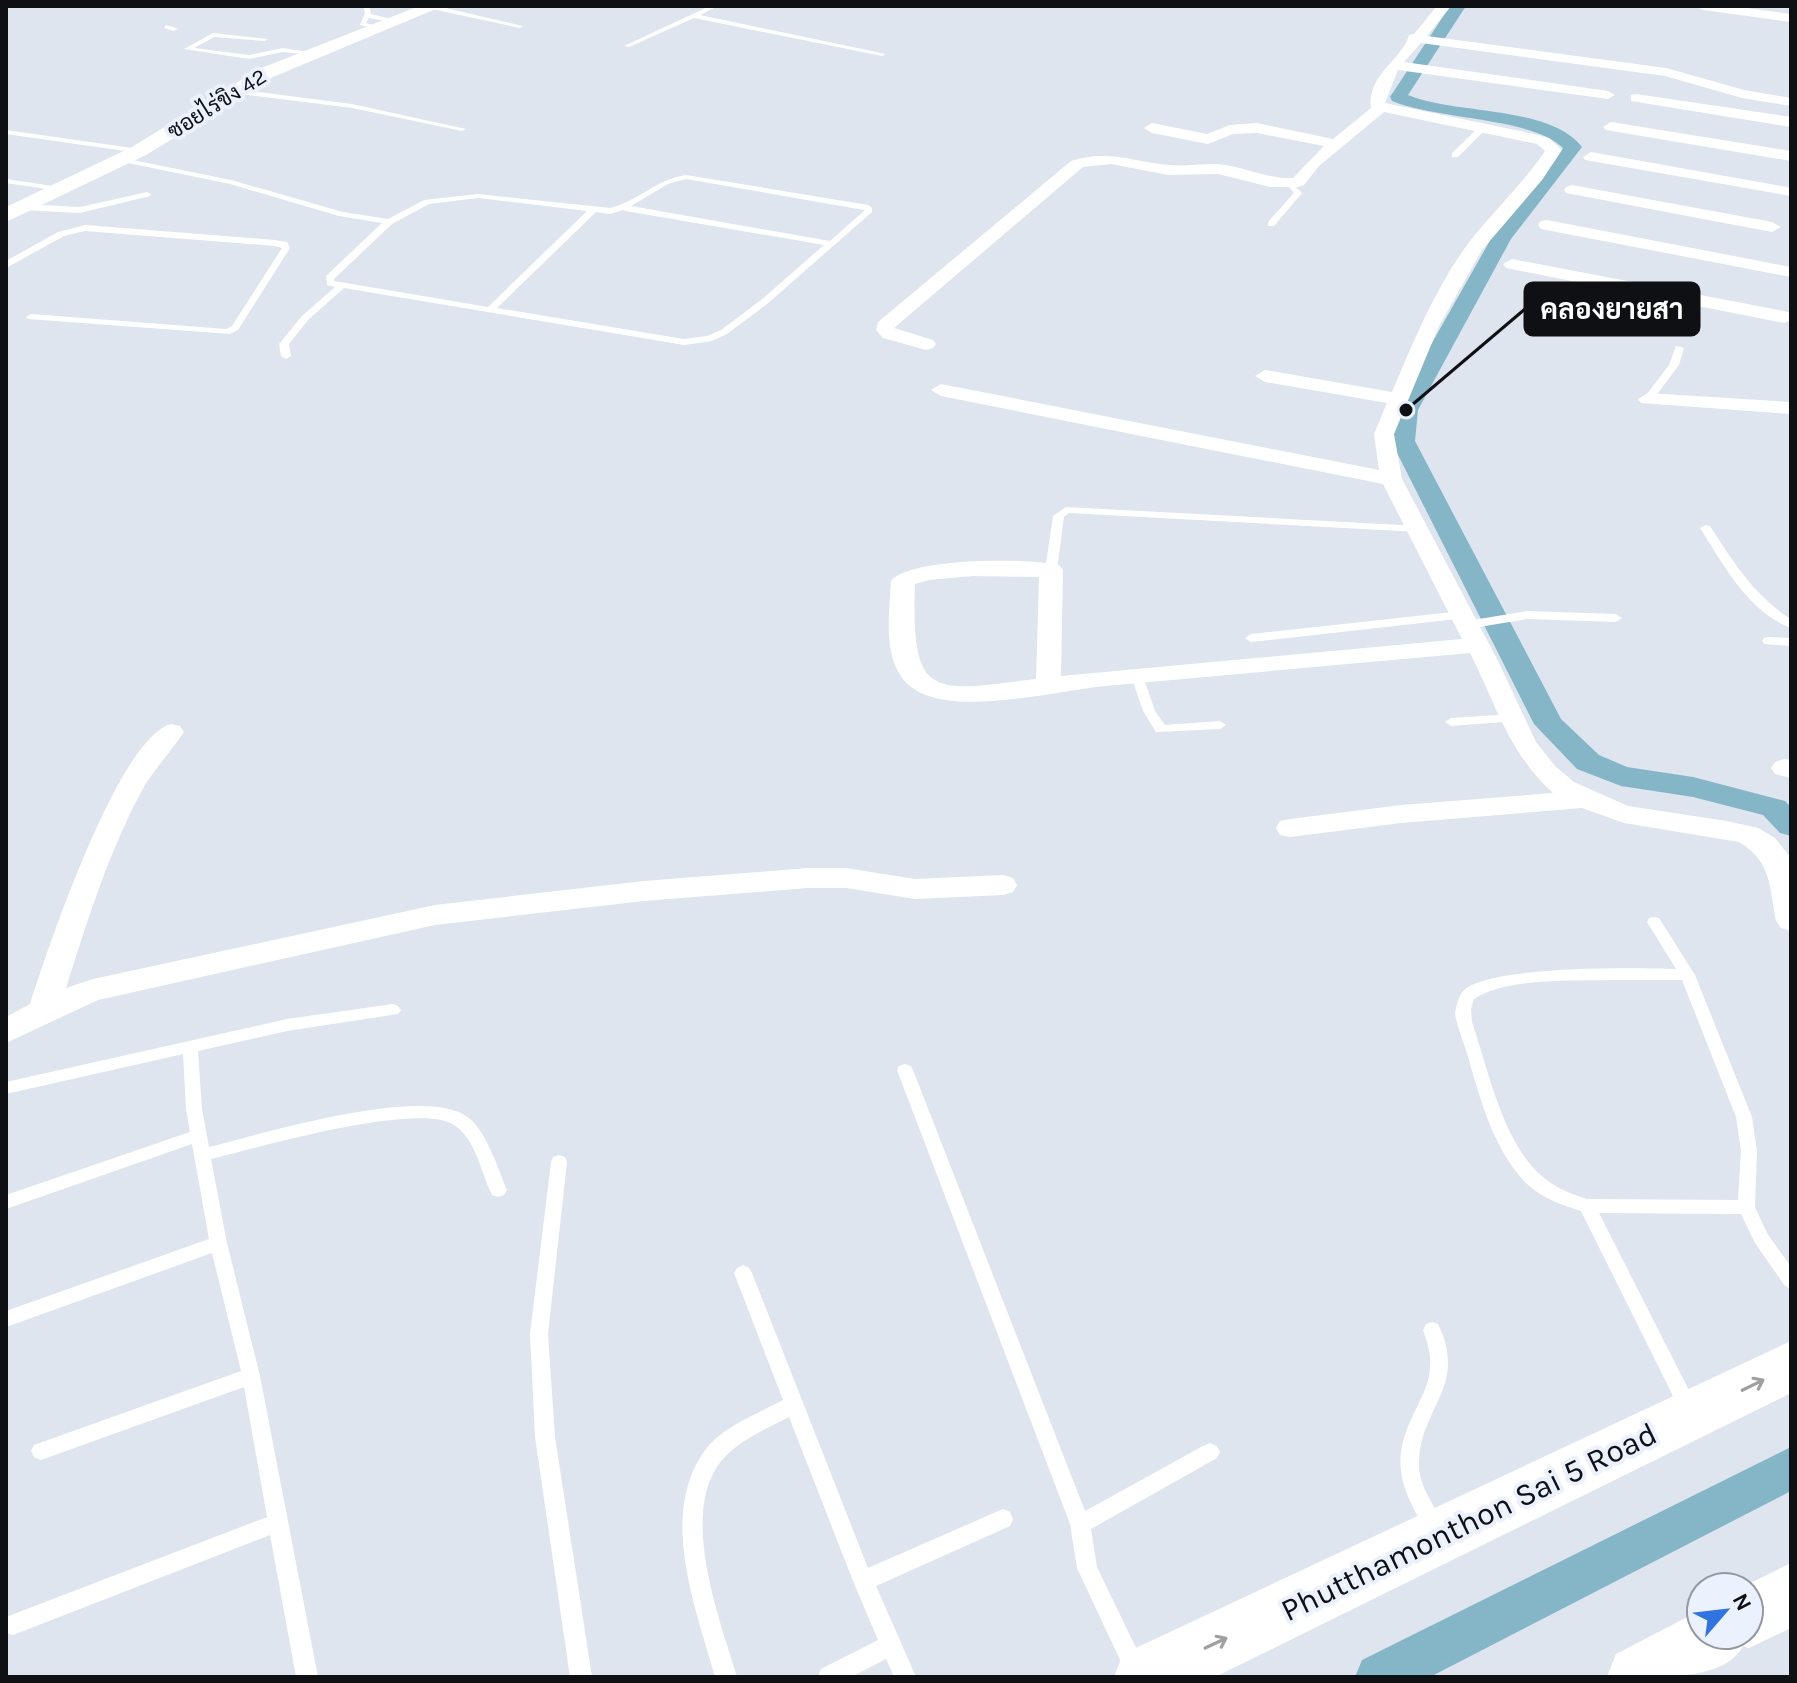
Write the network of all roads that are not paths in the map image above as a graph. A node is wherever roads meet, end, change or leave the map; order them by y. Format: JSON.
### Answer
{"nodes":[{"id":1,"x":366,"y":6,"type":"edge"},
{"id":2,"x":433,"y":6,"type":"edge"},
{"id":3,"x":715,"y":6,"type":"edge"},
{"id":4,"x":1444,"y":6,"type":"edge"},
{"id":5,"x":1703,"y":6,"type":"edge"},
{"id":6,"x":694,"y":16,"type":"junction"},
{"id":7,"x":1791,"y":18,"type":"edge"},
{"id":8,"x":372,"y":22,"type":"junction"},
{"id":9,"x":520,"y":26,"type":"dead end"},
{"id":10,"x":1418,"y":38,"type":"junction"},
{"id":11,"x":265,"y":39,"type":"dead end"},
{"id":12,"x":627,"y":46,"type":"dead end"},
{"id":13,"x":311,"y":53,"type":"junction"},
{"id":14,"x":882,"y":54,"type":"dead end"},
{"id":15,"x":1400,"y":65,"type":"junction"},
{"id":16,"x":235,"y":91,"type":"junction"},
{"id":17,"x":1608,"y":95,"type":"dead end"},
{"id":18,"x":1636,"y":98,"type":"dead end"},
{"id":19,"x":1791,"y":102,"type":"edge"},
{"id":20,"x":1380,"y":108,"type":"junction"},
{"id":21,"x":1791,"y":122,"type":"edge"},
{"id":22,"x":1611,"y":127,"type":"dead end"},
{"id":23,"x":1152,"y":128,"type":"dead end"},
{"id":24,"x":1483,"y":128,"type":"junction"},
{"id":25,"x":462,"y":129,"type":"dead end"},
{"id":26,"x":6,"y":132,"type":"edge"},
{"id":27,"x":1337,"y":144,"type":"junction"},
{"id":28,"x":130,"y":155,"type":"junction"},
{"id":29,"x":1455,"y":155,"type":"dead end"},
{"id":30,"x":1791,"y":156,"type":"edge"},
{"id":31,"x":1591,"y":157,"type":"dead end"},
{"id":32,"x":6,"y":181,"type":"edge"},
{"id":33,"x":1291,"y":184,"type":"junction"},
{"id":34,"x":1789,"y":188,"type":"edge"},
{"id":35,"x":60,"y":189,"type":"junction"},
{"id":36,"x":1572,"y":190,"type":"dead end"},
{"id":37,"x":147,"y":194,"type":"dead end"},
{"id":38,"x":626,"y":208,"type":"junction"},
{"id":39,"x":594,"y":209,"type":"junction"},
{"id":40,"x":14,"y":211,"type":"edge"},
{"id":41,"x":389,"y":222,"type":"junction"},
{"id":42,"x":1271,"y":224,"type":"dead end"},
{"id":43,"x":1547,"y":225,"type":"dead end"},
{"id":44,"x":833,"y":244,"type":"junction"},
{"id":45,"x":1761,"y":257,"type":"edge"},
{"id":46,"x":1512,"y":264,"type":"dead end"},
{"id":47,"x":6,"y":265,"type":"edge"},
{"id":48,"x":1791,"y":272,"type":"edge"},
{"id":49,"x":340,"y":287,"type":"junction"},
{"id":50,"x":491,"y":309,"type":"junction"},
{"id":51,"x":31,"y":317,"type":"dead end"},
{"id":52,"x":1789,"y":321,"type":"edge"},
{"id":53,"x":926,"y":344,"type":"dead end"},
{"id":54,"x":1679,"y":348,"type":"dead end"},
{"id":55,"x":286,"y":356,"type":"dead end"},
{"id":56,"x":1265,"y":376,"type":"dead end"},
{"id":57,"x":941,"y":390,"type":"dead end"},
{"id":58,"x":1397,"y":399,"type":"junction"},
{"id":59,"x":1648,"y":399,"type":"joint"},
{"id":60,"x":1791,"y":408,"type":"edge"},
{"id":61,"x":1391,"y":479,"type":"junction"},
{"id":62,"x":1706,"y":528,"type":"dead end"},
{"id":63,"x":1419,"y":529,"type":"junction"},
{"id":64,"x":1051,"y":570,"type":"junction"},
{"id":65,"x":1616,"y":618,"type":"dead end"},
{"id":66,"x":1791,"y":624,"type":"edge"},
{"id":67,"x":1474,"y":626,"type":"junction"},
{"id":68,"x":1251,"y":638,"type":"dead end"},
{"id":69,"x":1768,"y":641,"type":"dead end"},
{"id":70,"x":1791,"y":642,"type":"edge"},
{"id":71,"x":1137,"y":676,"type":"junction"},
{"id":72,"x":1049,"y":685,"type":"junction"},
{"id":73,"x":1512,"y":718,"type":"junction"},
{"id":74,"x":1451,"y":722,"type":"dead end"},
{"id":75,"x":1220,"y":725,"type":"dead end"},
{"id":76,"x":171,"y":732,"type":"dead end"},
{"id":77,"x":1582,"y":799,"type":"junction"},
{"id":78,"x":1290,"y":828,"type":"dead end"},
{"id":79,"x":1003,"y":885,"type":"dead end"},
{"id":80,"x":1791,"y":921,"type":"edge"},
{"id":81,"x":1654,"y":922,"type":"dead end"},
{"id":82,"x":1687,"y":975,"type":"junction"},
{"id":83,"x":393,"y":1010,"type":"dead end"},
{"id":84,"x":43,"y":1011,"type":"junction"},
{"id":85,"x":6,"y":1031,"type":"edge"},
{"id":86,"x":190,"y":1045,"type":"junction"},
{"id":87,"x":905,"y":1070,"type":"dead end"},
{"id":88,"x":6,"y":1088,"type":"edge"},
{"id":89,"x":199,"y":1135,"type":"junction"},
{"id":90,"x":202,"y":1155,"type":"junction"},
{"id":91,"x":559,"y":1162,"type":"dead end"},
{"id":92,"x":498,"y":1190,"type":"dead end"},
{"id":93,"x":6,"y":1202,"type":"edge"},
{"id":94,"x":1587,"y":1206,"type":"junction"},
{"id":95,"x":1746,"y":1207,"type":"junction"},
{"id":96,"x":218,"y":1243,"type":"junction"},
{"id":97,"x":743,"y":1273,"type":"dead end"},
{"id":98,"x":1791,"y":1281,"type":"edge"},
{"id":99,"x":9,"y":1318,"type":"dead end"},
{"id":100,"x":1432,"y":1330,"type":"dead end"},
{"id":101,"x":1791,"y":1366,"type":"edge"},
{"id":102,"x":251,"y":1376,"type":"junction"},
{"id":103,"x":794,"y":1404,"type":"junction"},
{"id":104,"x":1692,"y":1414,"type":"junction"},
{"id":105,"x":41,"y":1451,"type":"dead end"},
{"id":106,"x":1210,"y":1452,"type":"dead end"},
{"id":107,"x":1003,"y":1519,"type":"dead end"},
{"id":108,"x":278,"y":1522,"type":"junction"},
{"id":109,"x":1080,"y":1524,"type":"junction"},
{"id":110,"x":1440,"y":1537,"type":"junction"},
{"id":111,"x":863,"y":1581,"type":"junction"},
{"id":112,"x":1791,"y":1594,"type":"edge"},
{"id":113,"x":1765,"y":1608,"type":"edge"},
{"id":114,"x":13,"y":1625,"type":"dead end"},
{"id":115,"x":891,"y":1645,"type":"junction"},
{"id":116,"x":1687,"y":1651,"type":"edge"},
{"id":117,"x":1642,"y":1676,"type":"edge"},
{"id":118,"x":307,"y":1677,"type":"edge"},
{"id":119,"x":581,"y":1677,"type":"edge"},
{"id":120,"x":726,"y":1677,"type":"edge"},
{"id":121,"x":829,"y":1677,"type":"edge"},
{"id":122,"x":905,"y":1677,"type":"edge"},
{"id":123,"x":1139,"y":1677,"type":"edge"},
{"id":124,"x":1146,"y":1677,"type":"edge"}],
"edges":[{"from":1,"to":8,"type":"lane"},
{"from":2,"to":8,"type":"street","name":"ซอยไร่ขิง 42"},
{"from":2,"to":9,"type":"lane"},
{"from":3,"to":6,"type":"lane"},
{"from":4,"to":10,"type":"street"},
{"from":5,"to":7,"type":"street"},
{"from":6,"to":12,"type":"lane"},
{"from":6,"to":14,"type":"lane"},
{"from":8,"to":13,"type":"street","name":"ซอยไร่ขิง 42"},
{"from":10,"to":15,"type":"street"},
{"from":10,"to":19,"type":"street"},
{"from":11,"to":13,"type":"lane"},
{"from":13,"to":16,"type":"street","name":"ซอยไร่ขิง 42"},
{"from":15,"to":17,"type":"street"},
{"from":15,"to":20,"type":"street"},
{"from":16,"to":25,"type":"lane"},
{"from":16,"to":28,"type":"street","name":"ซอยไร่ขิง 42"},
{"from":18,"to":21,"type":"street"},
{"from":20,"to":24,"type":"street"},
{"from":20,"to":27,"type":"street"},
{"from":22,"to":30,"type":"street"},
{"from":23,"to":27,"type":"street"},
{"from":24,"to":29,"type":"lane"},
{"from":24,"to":58,"type":"street"},
{"from":26,"to":28,"type":"lane"},
{"from":27,"to":33,"type":"street"},
{"from":28,"to":35,"type":"street","name":"ซอยไร่ขิง 42"},
{"from":28,"to":41,"type":"lane"},
{"from":31,"to":34,"type":"street"},
{"from":32,"to":35,"type":"lane"},
{"from":33,"to":42,"type":"lane"},
{"from":33,"to":53,"type":"street"},
{"from":34,"to":45,"type":"street"},
{"from":35,"to":40,"type":"street","name":"ซอยไร่ขิง 42"},
{"from":36,"to":45,"type":"street"},
{"from":37,"to":40,"type":"lane"},
{"from":38,"to":39,"type":"lane"},
{"from":38,"to":44,"type":"lane"},
{"from":38,"to":44,"type":"lane"},
{"from":39,"to":41,"type":"lane"},
{"from":39,"to":50,"type":"lane"},
{"from":41,"to":49,"type":"lane"},
{"from":43,"to":45,"type":"street"},
{"from":44,"to":50,"type":"lane"},
{"from":45,"to":46,"type":"street"},
{"from":45,"to":48,"type":"street"},
{"from":45,"to":52,"type":"street"},
{"from":47,"to":51,"type":"lane"},
{"from":49,"to":50,"type":"lane"},
{"from":49,"to":55,"type":"lane"},
{"from":54,"to":59,"type":"lane"},
{"from":56,"to":58,"type":"street"},
{"from":57,"to":61,"type":"street"},
{"from":58,"to":61,"type":"street"},
{"from":59,"to":60,"type":"street"},
{"from":61,"to":63,"type":"street"},
{"from":62,"to":66,"type":"lane"},
{"from":63,"to":64,"type":"lane"},
{"from":63,"to":67,"type":"street"},
{"from":64,"to":72,"type":"street"},
{"from":64,"to":72,"type":"street"},
{"from":65,"to":67,"type":"lane"},
{"from":67,"to":68,"type":"lane"},
{"from":67,"to":71,"type":"street"},
{"from":67,"to":73,"type":"street"},
{"from":69,"to":70,"type":"lane"},
{"from":71,"to":72,"type":"street"},
{"from":71,"to":75,"type":"lane"},
{"from":73,"to":74,"type":"lane"},
{"from":73,"to":77,"type":"street"},
{"from":76,"to":84,"type":"street"},
{"from":77,"to":78,"type":"street"},
{"from":77,"to":80,"type":"street"},
{"from":79,"to":84,"type":"street"},
{"from":81,"to":82,"type":"lane"},
{"from":82,"to":94,"type":"lane"},
{"from":82,"to":95,"type":"lane"},
{"from":83,"to":86,"type":"lane"},
{"from":84,"to":85,"type":"street"},
{"from":86,"to":88,"type":"lane"},
{"from":86,"to":89,"type":"lane"},
{"from":87,"to":109,"type":"lane"},
{"from":89,"to":90,"type":"lane"},
{"from":89,"to":93,"type":"lane"},
{"from":90,"to":92,"type":"lane"},
{"from":90,"to":96,"type":"lane"},
{"from":91,"to":119,"type":"lane"},
{"from":94,"to":95,"type":"lane"},
{"from":94,"to":104,"type":"lane"},
{"from":95,"to":98,"type":"lane"},
{"from":96,"to":99,"type":"lane"},
{"from":96,"to":102,"type":"lane"},
{"from":97,"to":103,"type":"lane"},
{"from":100,"to":110,"type":"lane"},
{"from":104,"to":101,"type":"main road","name":"Phutthamonthon Sai 5 Road","one_way":true},
{"from":102,"to":105,"type":"lane"},
{"from":102,"to":108,"type":"lane"},
{"from":103,"to":111,"type":"lane"},
{"from":103,"to":120,"type":"lane"},
{"from":104,"to":110,"type":"main road","name":"Phutthamonthon Sai 5 Road"},
{"from":106,"to":109,"type":"lane"},
{"from":107,"to":111,"type":"lane"},
{"from":108,"to":114,"type":"lane"},
{"from":108,"to":118,"type":"lane"},
{"from":109,"to":123,"type":"lane"},
{"from":124,"to":110,"type":"main road","name":"Phutthamonthon Sai 5 Road","one_way":true},
{"from":111,"to":115,"type":"lane"},
{"from":112,"to":113,"type":"main road"},
{"from":115,"to":121,"type":"lane"},
{"from":115,"to":122,"type":"lane"},
{"from":116,"to":117,"type":"main road"}]}
